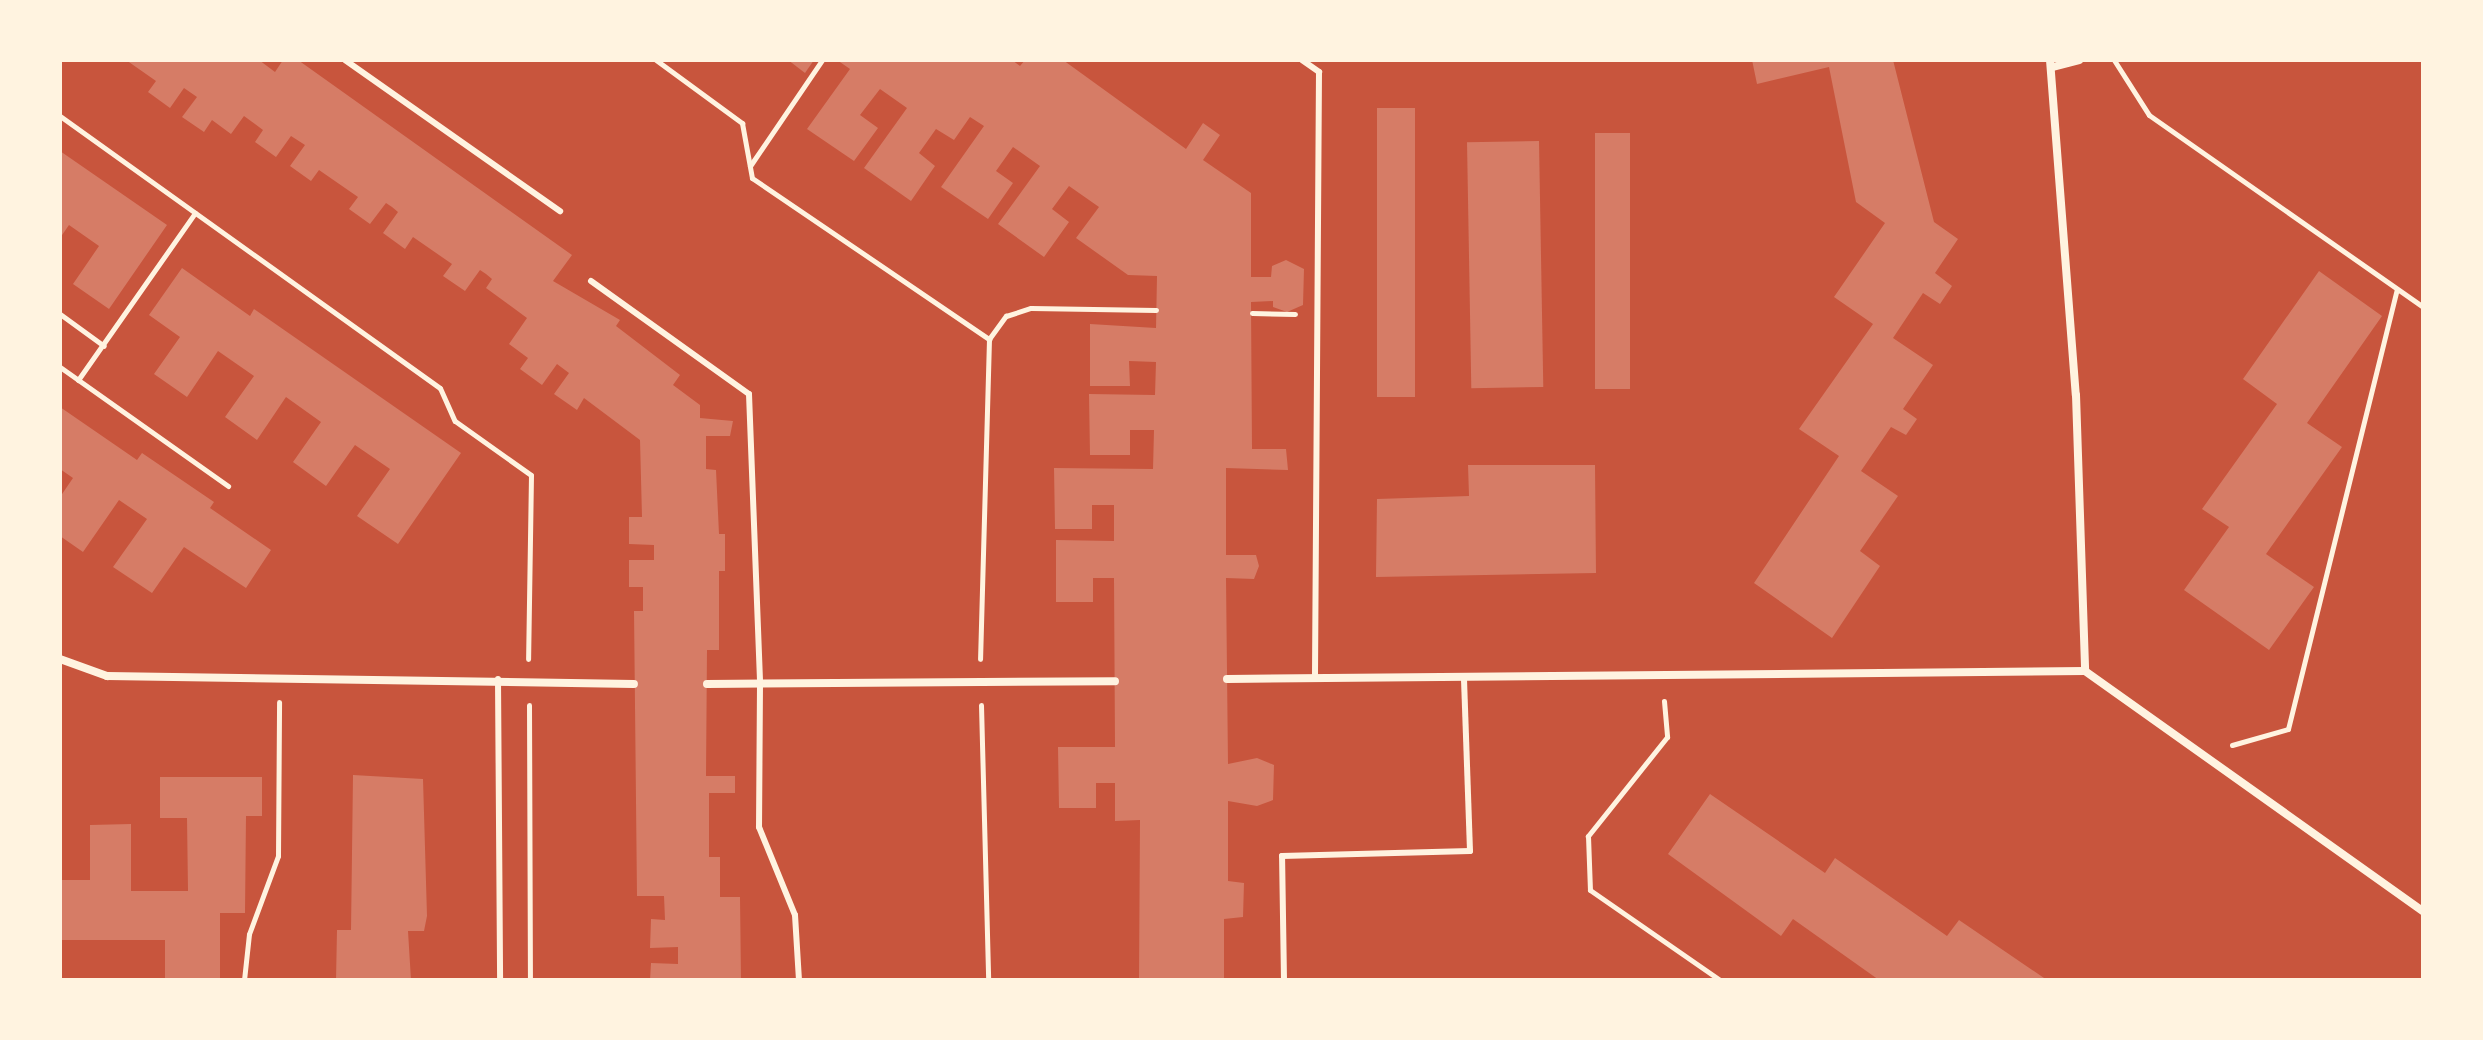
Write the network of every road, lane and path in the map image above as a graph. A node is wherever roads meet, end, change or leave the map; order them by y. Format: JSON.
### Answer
{"nodes":[{"id":1,"x":345,"y":60,"type":"edge"},
{"id":2,"x":656,"y":60,"type":"edge"},
{"id":3,"x":822,"y":60,"type":"edge"},
{"id":4,"x":1302,"y":60,"type":"edge"},
{"id":5,"x":2079,"y":60,"type":"edge"},
{"id":6,"x":2114,"y":60,"type":"edge"},
{"id":7,"x":2051,"y":63,"type":"edge"},
{"id":8,"x":60,"y":116,"type":"edge"},
{"id":9,"x":749,"y":167,"type":"junction"},
{"id":10,"x":560,"y":211,"type":"dead end"},
{"id":11,"x":195,"y":213,"type":"junction"},
{"id":12,"x":591,"y":281,"type":"dead end"},
{"id":13,"x":2397,"y":290,"type":"junction"},
{"id":14,"x":2423,"y":307,"type":"edge"},
{"id":15,"x":1156,"y":310,"type":"dead end"},
{"id":16,"x":1252,"y":313,"type":"dead end"},
{"id":17,"x":60,"y":314,"type":"edge"},
{"id":18,"x":1317,"y":314,"type":"junction"},
{"id":19,"x":989,"y":339,"type":"junction"},
{"id":20,"x":104,"y":346,"type":"junction"},
{"id":21,"x":60,"y":367,"type":"edge"},
{"id":22,"x":78,"y":380,"type":"junction"},
{"id":23,"x":228,"y":486,"type":"dead end"},
{"id":24,"x":60,"y":659,"type":"edge"},
{"id":25,"x":2085,"y":671,"type":"junction"},
{"id":26,"x":1662,"y":676,"type":"junction"},
{"id":27,"x":279,"y":677,"type":"junction"},
{"id":28,"x":1464,"y":677,"type":"junction"},
{"id":29,"x":498,"y":679,"type":"junction"},
{"id":30,"x":1227,"y":679,"type":"dead end"},
{"id":31,"x":1315,"y":679,"type":"junction"},
{"id":32,"x":528,"y":680,"type":"junction"},
{"id":33,"x":1115,"y":681,"type":"dead end"},
{"id":34,"x":980,"y":682,"type":"junction"},
{"id":35,"x":634,"y":684,"type":"dead end"},
{"id":36,"x":707,"y":684,"type":"dead end"},
{"id":37,"x":760,"y":685,"type":"junction"},
{"id":38,"x":2202,"y":753,"type":"junction"},
{"id":39,"x":2423,"y":911,"type":"edge"},
{"id":40,"x":244,"y":980,"type":"edge"},
{"id":41,"x":500,"y":980,"type":"edge"},
{"id":42,"x":530,"y":980,"type":"edge"},
{"id":43,"x":799,"y":980,"type":"edge"},
{"id":44,"x":988,"y":980,"type":"edge"},
{"id":45,"x":1284,"y":980,"type":"edge"},
{"id":46,"x":1720,"y":980,"type":"edge"}],
"edges":[{"from":1,"to":10,"type":"lane"},
{"from":2,"to":9,"type":"path"},
{"from":3,"to":9,"type":"path"},
{"from":4,"to":18,"type":"lane"},
{"from":5,"to":7,"type":"street"},
{"from":6,"to":13,"type":"path"},
{"from":7,"to":25,"type":"street"},
{"from":8,"to":11,"type":"path"},
{"from":9,"to":19,"type":"path"},
{"from":11,"to":20,"type":"path"},
{"from":11,"to":32,"type":"path"},
{"from":12,"to":37,"type":"lane"},
{"from":13,"to":14,"type":"path"},
{"from":13,"to":38,"type":"path"},
{"from":15,"to":19,"type":"path"},
{"from":16,"to":18,"type":"path"},
{"from":17,"to":20,"type":"path"},
{"from":18,"to":31,"type":"lane"},
{"from":19,"to":34,"type":"path"},
{"from":20,"to":22,"type":"path"},
{"from":21,"to":22,"type":"path"},
{"from":22,"to":23,"type":"path"},
{"from":24,"to":27,"type":"street"},
{"from":25,"to":26,"type":"street"},
{"from":25,"to":38,"type":"street"},
{"from":26,"to":28,"type":"street"},
{"from":26,"to":46,"type":"path"},
{"from":27,"to":29,"type":"street"},
{"from":27,"to":40,"type":"path"},
{"from":28,"to":31,"type":"street"},
{"from":28,"to":45,"type":"lane"},
{"from":29,"to":32,"type":"street"},
{"from":29,"to":41,"type":"lane"},
{"from":30,"to":31,"type":"street"},
{"from":32,"to":35,"type":"street"},
{"from":32,"to":42,"type":"path"},
{"from":33,"to":34,"type":"street"},
{"from":34,"to":37,"type":"street"},
{"from":34,"to":44,"type":"path"},
{"from":36,"to":37,"type":"street"},
{"from":37,"to":43,"type":"lane"},
{"from":38,"to":39,"type":"street"}]}
